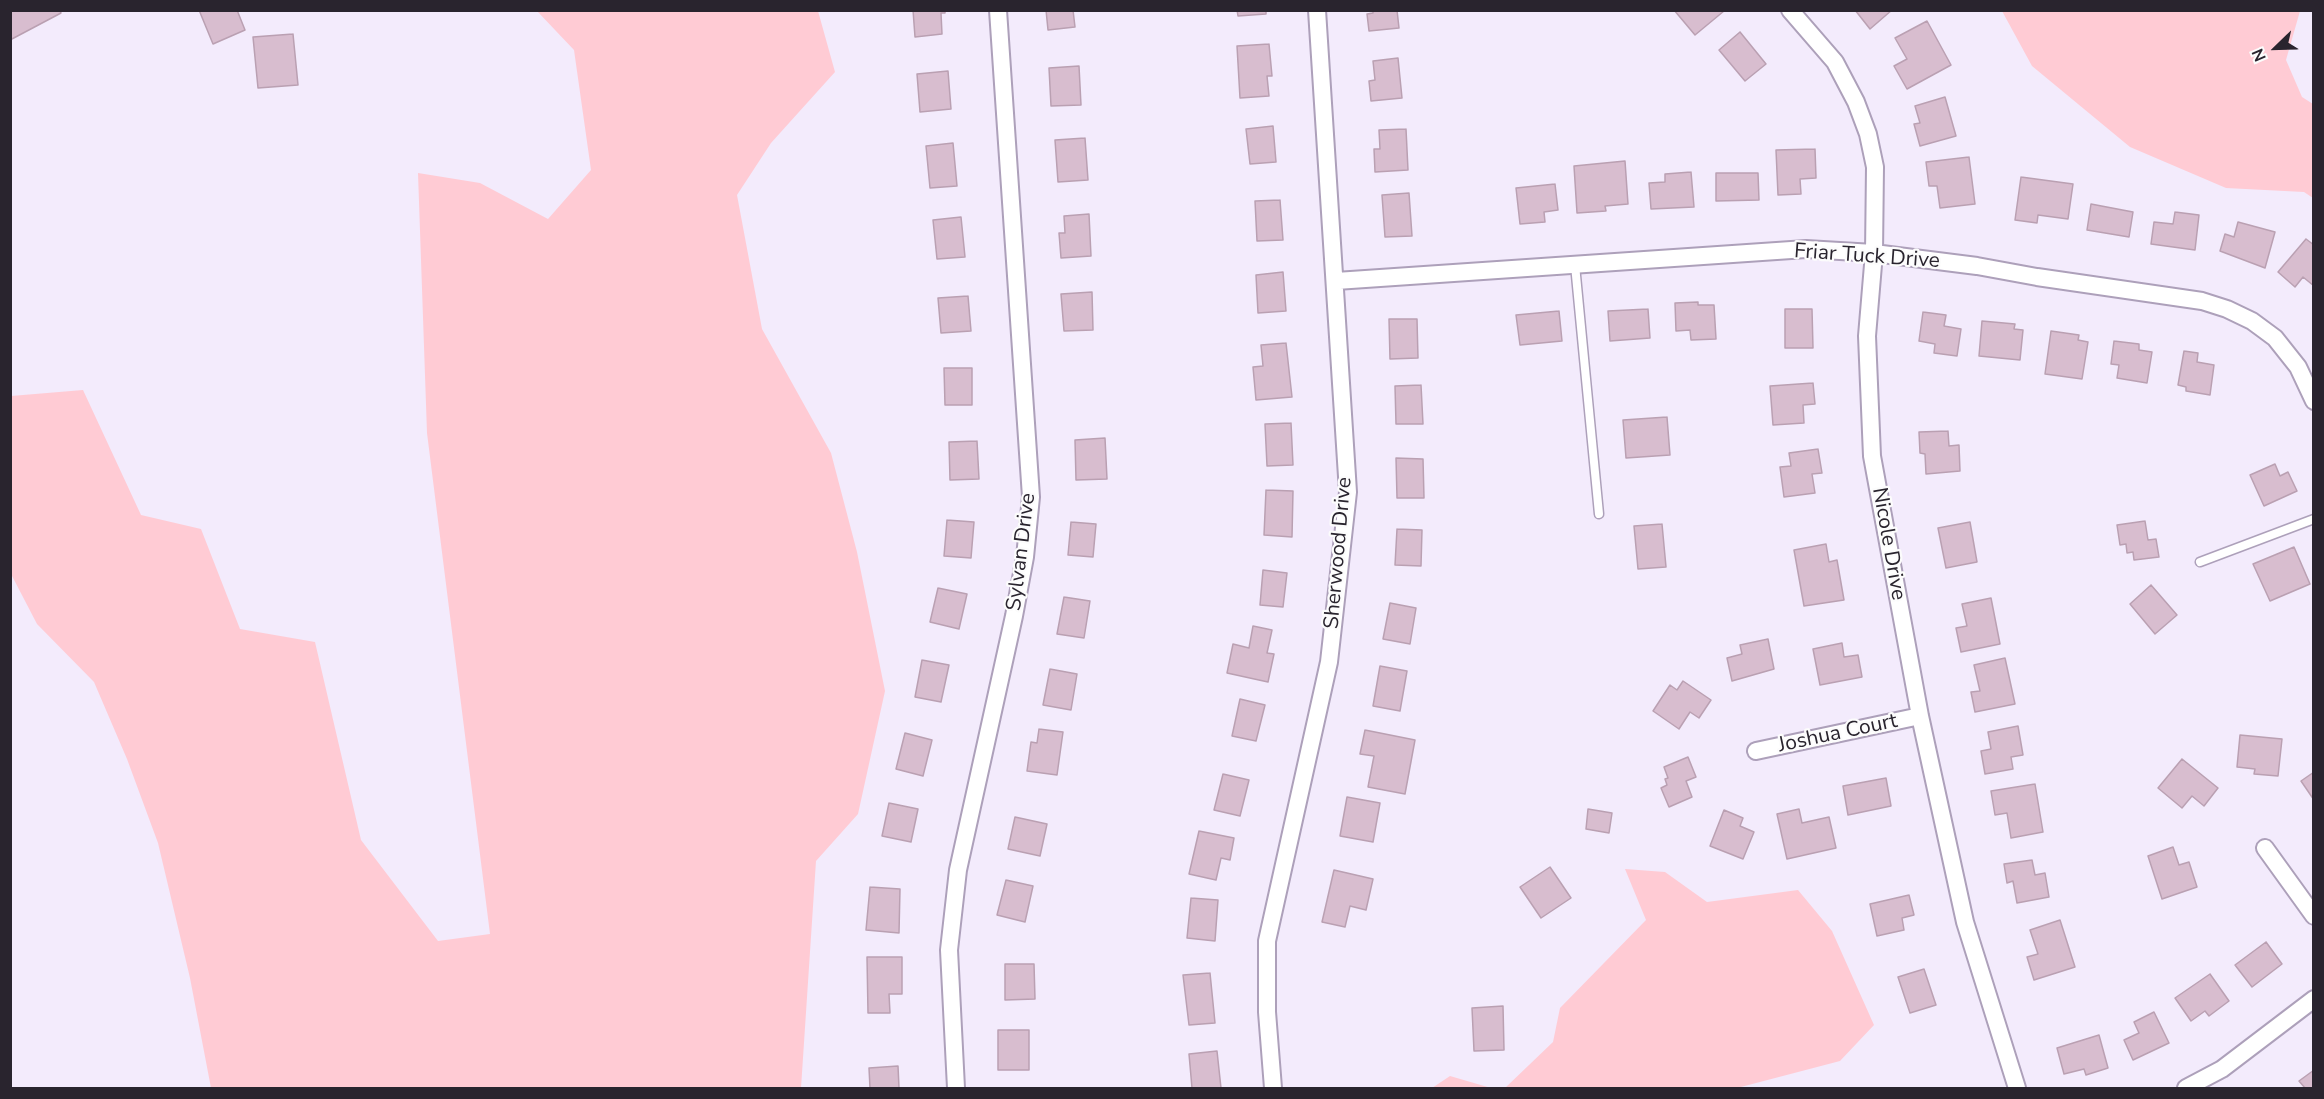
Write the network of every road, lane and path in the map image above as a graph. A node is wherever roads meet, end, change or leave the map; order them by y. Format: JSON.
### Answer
{"nodes":[{"id":1,"x":998,"y":10,"type":"edge"},
{"id":2,"x":1317,"y":10,"type":"edge"},
{"id":3,"x":1790,"y":10,"type":"edge"},
{"id":4,"x":1874,"y":253,"type":"junction"},
{"id":5,"x":1575,"y":265,"type":"junction"},
{"id":6,"x":1336,"y":281,"type":"junction"},
{"id":7,"x":2313,"y":401,"type":"edge"},
{"id":8,"x":1599,"y":514,"type":"dead end"},
{"id":9,"x":2313,"y":519,"type":"edge"},
{"id":10,"x":2200,"y":562,"type":"dead end"},
{"id":11,"x":1920,"y":716,"type":"junction"},
{"id":12,"x":1756,"y":751,"type":"dead end"},
{"id":13,"x":2265,"y":848,"type":"dead end"},
{"id":14,"x":2313,"y":916,"type":"edge"},
{"id":15,"x":2313,"y":999,"type":"edge"},
{"id":16,"x":956,"y":1089,"type":"edge"},
{"id":17,"x":1273,"y":1089,"type":"edge"},
{"id":18,"x":2017,"y":1089,"type":"edge"},
{"id":19,"x":2186,"y":1089,"type":"edge"}],
"edges":[{"from":1,"to":16,"type":"street","name":"Sylvan Drive"},
{"from":2,"to":6,"type":"street","name":"Sherwood Drive"},
{"from":3,"to":4,"type":"street","name":"Nicole Drive"},
{"from":4,"to":5,"type":"street","name":"Friar Tuck Drive"},
{"from":4,"to":7,"type":"street","name":"Friar Tuck Drive"},
{"from":4,"to":11,"type":"street","name":"Nicole Drive"},
{"from":5,"to":6,"type":"street","name":"Friar Tuck Drive"},
{"from":5,"to":8,"type":"lane"},
{"from":6,"to":17,"type":"street","name":"Sherwood Drive"},
{"from":9,"to":10,"type":"lane"},
{"from":11,"to":12,"type":"street","name":"Joshua Court"},
{"from":11,"to":18,"type":"street","name":"Nicole Drive"},
{"from":13,"to":14,"type":"street"},
{"from":15,"to":19,"type":"street"}]}
